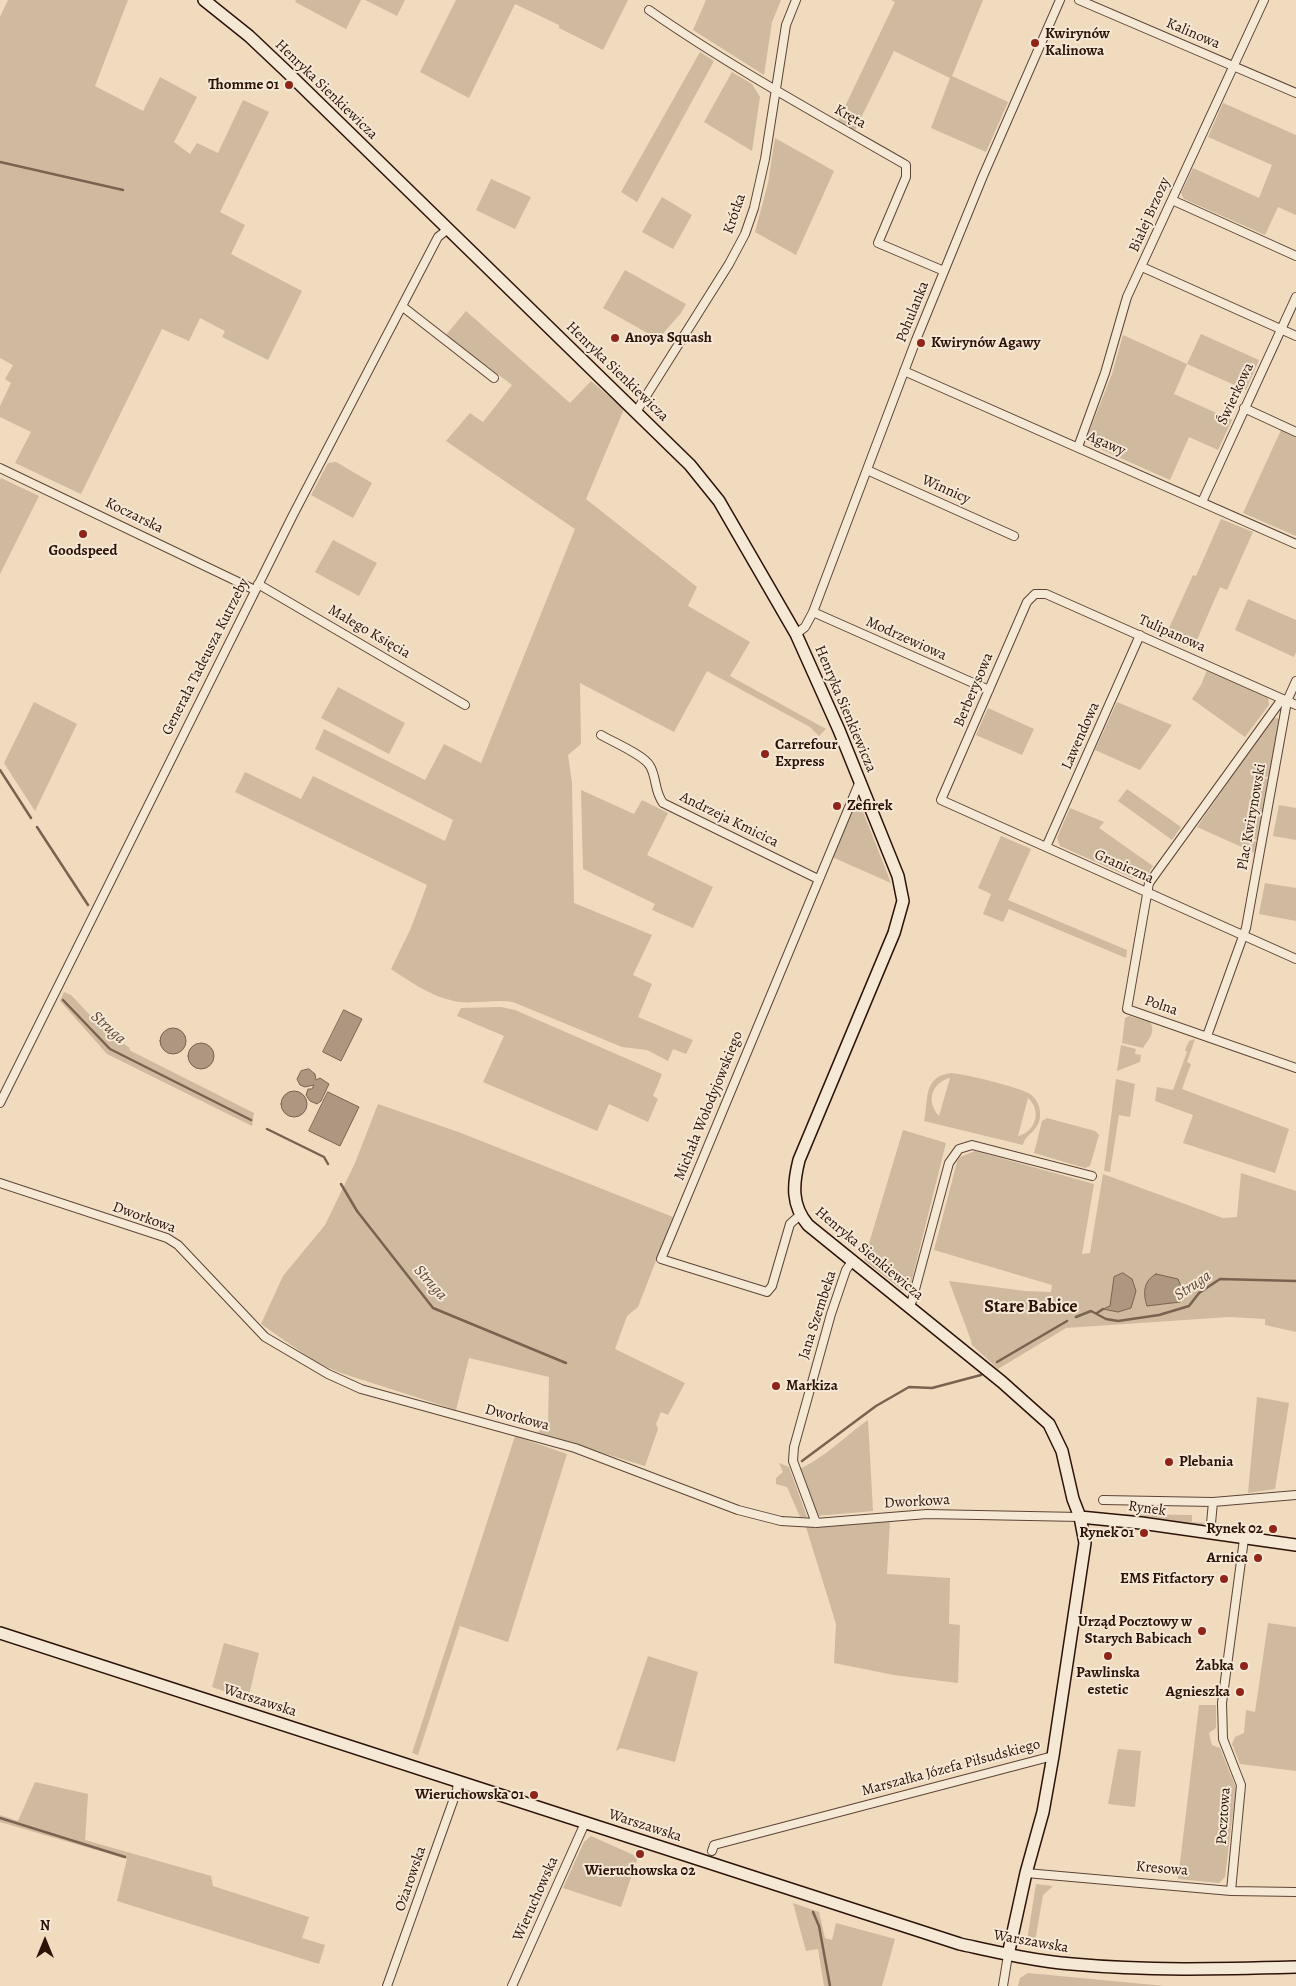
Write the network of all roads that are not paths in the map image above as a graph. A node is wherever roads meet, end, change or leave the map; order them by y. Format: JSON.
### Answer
{"nodes":[{"id":1,"x":204,"y":0,"type":"edge"},
{"id":2,"x":796,"y":0,"type":"edge"},
{"id":3,"x":1060,"y":0,"type":"edge"},
{"id":4,"x":1079,"y":0,"type":"edge"},
{"id":5,"x":1264,"y":0,"type":"edge"},
{"id":6,"x":649,"y":10,"type":"dead end"},
{"id":7,"x":1233,"y":66,"type":"junction"},
{"id":8,"x":776,"y":92,"type":"junction"},
{"id":9,"x":1296,"y":93,"type":"edge"},
{"id":10,"x":1172,"y":200,"type":"junction"},
{"id":11,"x":448,"y":229,"type":"junction"},
{"id":12,"x":1296,"y":256,"type":"edge"},
{"id":13,"x":1142,"y":267,"type":"junction"},
{"id":14,"x":944,"y":271,"type":"junction"},
{"id":15,"x":1296,"y":297,"type":"edge"},
{"id":16,"x":403,"y":306,"type":"junction"},
{"id":17,"x":1281,"y":330,"type":"junction"},
{"id":18,"x":1296,"y":336,"type":"edge"},
{"id":19,"x":904,"y":371,"type":"junction"},
{"id":20,"x":494,"y":378,"type":"dead end"},
{"id":21,"x":1244,"y":408,"type":"junction"},
{"id":22,"x":636,"y":412,"type":"junction"},
{"id":23,"x":1296,"y":432,"type":"edge"},
{"id":24,"x":1078,"y":447,"type":"junction"},
{"id":25,"x":0,"y":468,"type":"edge"},
{"id":26,"x":867,"y":470,"type":"junction"},
{"id":27,"x":1202,"y":502,"type":"junction"},
{"id":28,"x":1014,"y":536,"type":"dead end"},
{"id":29,"x":1296,"y":544,"type":"edge"},
{"id":30,"x":257,"y":587,"type":"junction"},
{"id":31,"x":1035,"y":594,"type":"joint"},
{"id":32,"x":813,"y":612,"type":"junction"},
{"id":33,"x":796,"y":634,"type":"junction"},
{"id":34,"x":1140,"y":635,"type":"junction"},
{"id":35,"x":1296,"y":681,"type":"edge"},
{"id":36,"x":989,"y":690,"type":"junction"},
{"id":37,"x":1284,"y":700,"type":"junction"},
{"id":38,"x":465,"y":705,"type":"dead end"},
{"id":39,"x":1296,"y":705,"type":"edge"},
{"id":40,"x":601,"y":735,"type":"dead end"},
{"id":41,"x":860,"y":781,"type":"junction"},
{"id":42,"x":941,"y":800,"type":"joint"},
{"id":43,"x":1046,"y":847,"type":"junction"},
{"id":44,"x":818,"y":879,"type":"junction"},
{"id":45,"x":1146,"y":892,"type":"junction"},
{"id":46,"x":1243,"y":937,"type":"junction"},
{"id":47,"x":1296,"y":959,"type":"edge"},
{"id":48,"x":1207,"y":1036,"type":"junction"},
{"id":49,"x":1296,"y":1068,"type":"edge"},
{"id":50,"x":0,"y":1103,"type":"edge"},
{"id":51,"x":1092,"y":1176,"type":"dead end"},
{"id":52,"x":0,"y":1184,"type":"edge"},
{"id":53,"x":800,"y":1215,"type":"junction"},
{"id":54,"x":853,"y":1260,"type":"junction"},
{"id":55,"x":910,"y":1308,"type":"junction"},
{"id":56,"x":1296,"y":1495,"type":"edge"},
{"id":57,"x":1103,"y":1500,"type":"dead end"},
{"id":58,"x":1213,"y":1502,"type":"junction"},
{"id":59,"x":1080,"y":1516,"type":"junction"},
{"id":60,"x":816,"y":1523,"type":"junction"},
{"id":61,"x":1210,"y":1534,"type":"junction"},
{"id":62,"x":1244,"y":1539,"type":"junction"},
{"id":63,"x":1296,"y":1545,"type":"edge"},
{"id":64,"x":0,"y":1633,"type":"edge"},
{"id":65,"x":1053,"y":1756,"type":"junction"},
{"id":66,"x":458,"y":1781,"type":"junction"},
{"id":67,"x":585,"y":1823,"type":"junction"},
{"id":68,"x":712,"y":1851,"type":"dead end"},
{"id":69,"x":1026,"y":1873,"type":"junction"},
{"id":70,"x":1231,"y":1891,"type":"junction"},
{"id":71,"x":1296,"y":1892,"type":"edge"},
{"id":72,"x":1008,"y":1955,"type":"junction"},
{"id":73,"x":1296,"y":1967,"type":"edge"},
{"id":74,"x":387,"y":1986,"type":"edge"},
{"id":75,"x":512,"y":1986,"type":"edge"},
{"id":76,"x":1003,"y":1986,"type":"edge"}],
"edges":[{"from":1,"to":11,"type":"street","name":"Henryka Sienkiewicza"},
{"from":2,"to":8,"type":"street","name":"Krótka"},
{"from":3,"to":14,"type":"street","name":"Pohulanka"},
{"from":4,"to":7,"type":"street","name":"Kalinowa"},
{"from":5,"to":7,"type":"street","name":"Białej Brzozy"},
{"from":6,"to":8,"type":"street","name":"Kręta"},
{"from":7,"to":9,"type":"street","name":"Kalinowa"},
{"from":7,"to":10,"type":"street","name":"Białej Brzozy"},
{"from":8,"to":14,"type":"street","name":"Kręta"},
{"from":8,"to":22,"type":"street","name":"Krótka"},
{"from":10,"to":12,"type":"street"},
{"from":10,"to":13,"type":"street","name":"Białej Brzozy"},
{"from":11,"to":16,"type":"street","name":"Generała Tadeusza Kutrzeby"},
{"from":11,"to":22,"type":"street","name":"Henryka Sienkiewicza"},
{"from":13,"to":17,"type":"street"},
{"from":13,"to":24,"type":"street","name":"Białej Brzozy"},
{"from":14,"to":19,"type":"street","name":"Pohulanka"},
{"from":15,"to":17,"type":"street","name":"Świerkowa"},
{"from":16,"to":20,"type":"street"},
{"from":16,"to":30,"type":"street","name":"Generała Tadeusza Kutrzeby"},
{"from":17,"to":18,"type":"street"},
{"from":17,"to":21,"type":"street","name":"Świerkowa"},
{"from":19,"to":24,"type":"street","name":"Agawy"},
{"from":19,"to":26,"type":"street","name":"Pohulanka"},
{"from":21,"to":23,"type":"street"},
{"from":21,"to":27,"type":"street","name":"Świerkowa"},
{"from":22,"to":33,"type":"street","name":"Henryka Sienkiewicza"},
{"from":24,"to":27,"type":"street","name":"Agawy"},
{"from":25,"to":30,"type":"street","name":"Koczarska"},
{"from":26,"to":28,"type":"street","name":"Winnicy"},
{"from":26,"to":32,"type":"street","name":"Pohulanka"},
{"from":27,"to":29,"type":"street","name":"Agawy"},
{"from":30,"to":38,"type":"street","name":"Małego Księcia"},
{"from":30,"to":50,"type":"street","name":"Generała Tadeusza Kutrzeby"},
{"from":31,"to":34,"type":"street","name":"Tulipanowa"},
{"from":31,"to":36,"type":"street","name":"Berberysowa"},
{"from":32,"to":33,"type":"street","name":"Pohulanka"},
{"from":32,"to":36,"type":"street","name":"Modrzewiowa"},
{"from":33,"to":41,"type":"street","name":"Henryka Sienkiewicza"},
{"from":34,"to":37,"type":"street","name":"Tulipanowa"},
{"from":34,"to":43,"type":"street","name":"Lawendowa"},
{"from":35,"to":37,"type":"street"},
{"from":36,"to":42,"type":"street","name":"Berberysowa"},
{"from":37,"to":39,"type":"street","name":"Tulipanowa"},
{"from":37,"to":45,"type":"street","name":"Plac Kwirynowski"},
{"from":37,"to":46,"type":"street","name":"Plac Kwirynowski"},
{"from":40,"to":44,"type":"street","name":"Andrzeja Kmicica"},
{"from":41,"to":44,"type":"street","name":"Michała Wołodyjowskiego"},
{"from":41,"to":53,"type":"street","name":"Henryka Sienkiewicza"},
{"from":42,"to":43,"type":"street","name":"Graniczna"},
{"from":43,"to":45,"type":"street","name":"Graniczna"},
{"from":44,"to":53,"type":"street","name":"Michała Wołodyjowskiego"},
{"from":45,"to":46,"type":"street","name":"Graniczna"},
{"from":45,"to":48,"type":"street","name":"Polna"},
{"from":46,"to":47,"type":"street","name":"Graniczna"},
{"from":46,"to":48,"type":"street","name":"Plac Kwirynowski"},
{"from":48,"to":49,"type":"street","name":"Polna"},
{"from":51,"to":55,"type":"street"},
{"from":52,"to":60,"type":"street","name":"Dworkowa"},
{"from":53,"to":54,"type":"street","name":"Henryka Sienkiewicza"},
{"from":54,"to":55,"type":"street","name":"Henryka Sienkiewicza"},
{"from":54,"to":60,"type":"street","name":"Jana Szembeka"},
{"from":55,"to":59,"type":"street","name":"Henryka Sienkiewicza"},
{"from":56,"to":58,"type":"street","name":"Rynek"},
{"from":57,"to":58,"type":"street","name":"Rynek"},
{"from":58,"to":61,"type":"street"},
{"from":59,"to":60,"type":"street","name":"Dworkowa"},
{"from":59,"to":61,"type":"street","name":"Rynek"},
{"from":59,"to":65,"type":"street","name":"Marszałka Józefa Piłsudskiego"},
{"from":61,"to":62,"type":"street","name":"Rynek"},
{"from":62,"to":63,"type":"street","name":"Rynek"},
{"from":62,"to":70,"type":"street","name":"Pocztowa"},
{"from":64,"to":66,"type":"street","name":"Warszawska"},
{"from":65,"to":68,"type":"street","name":"Marszałka Józefa Piłsudskiego"},
{"from":65,"to":69,"type":"street"},
{"from":66,"to":67,"type":"street","name":"Warszawska"},
{"from":66,"to":74,"type":"street","name":"Ożarowska"},
{"from":67,"to":72,"type":"street","name":"Warszawska"},
{"from":67,"to":75,"type":"street","name":"Wieruchowska"},
{"from":69,"to":70,"type":"street","name":"Kresowa"},
{"from":69,"to":72,"type":"street"},
{"from":70,"to":71,"type":"street","name":"Kresowa"},
{"from":72,"to":73,"type":"street","name":"Warszawska"},
{"from":72,"to":76,"type":"street"}]}
